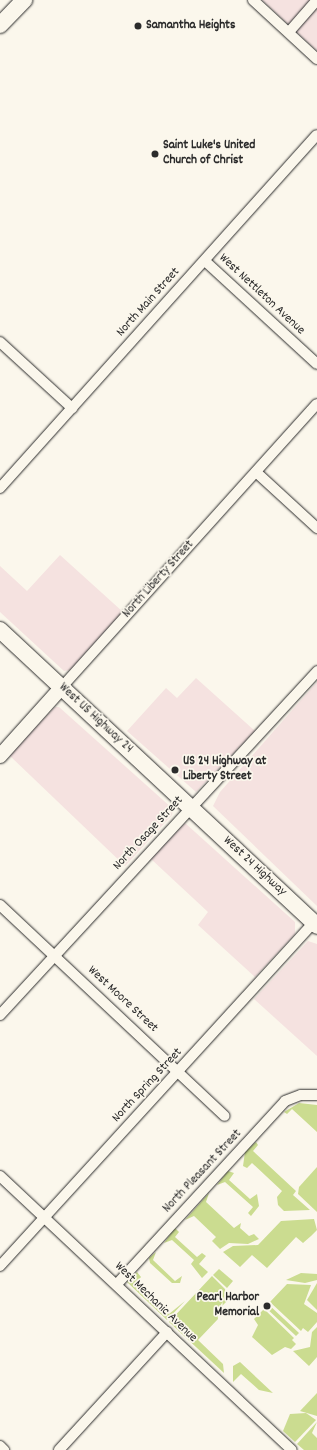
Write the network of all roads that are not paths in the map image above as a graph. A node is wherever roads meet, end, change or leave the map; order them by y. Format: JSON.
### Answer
{"nodes":[{"id":1,"x":24,"y":0,"type":"edge"},
{"id":2,"x":253,"y":0,"type":"edge"},
{"id":3,"x":317,"y":0,"type":"edge"},
{"id":4,"x":0,"y":25,"type":"edge"},
{"id":5,"x":289,"y":32,"type":"junction"},
{"id":6,"x":317,"y":59,"type":"edge"},
{"id":7,"x":317,"y":135,"type":"edge"},
{"id":8,"x":205,"y":261,"type":"junction"},
{"id":9,"x":0,"y":342,"type":"edge"},
{"id":10,"x":317,"y":364,"type":"edge"},
{"id":11,"x":317,"y":404,"type":"edge"},
{"id":12,"x":72,"y":408,"type":"junction"},
{"id":13,"x":256,"y":472,"type":"junction"},
{"id":14,"x":0,"y":488,"type":"edge"},
{"id":15,"x":317,"y":528,"type":"edge"},
{"id":16,"x":0,"y":630,"type":"edge"},
{"id":17,"x":317,"y":671,"type":"edge"},
{"id":18,"x":61,"y":688,"type":"junction"},
{"id":19,"x":0,"y":756,"type":"edge"},
{"id":20,"x":191,"y":808,"type":"junction"},
{"id":21,"x":0,"y":905,"type":"edge"},
{"id":22,"x":315,"y":924,"type":"edge"},
{"id":23,"x":55,"y":956,"type":"junction"},
{"id":24,"x":0,"y":1015,"type":"edge"},
{"id":25,"x":180,"y":1072,"type":"junction"},
{"id":26,"x":317,"y":1095,"type":"edge"},
{"id":27,"x":225,"y":1116,"type":"dead end"},
{"id":28,"x":0,"y":1176,"type":"edge"},
{"id":29,"x":45,"y":1217,"type":"junction"},
{"id":30,"x":0,"y":1266,"type":"edge"},
{"id":31,"x":117,"y":1284,"type":"junction"},
{"id":32,"x":167,"y":1332,"type":"junction"},
{"id":33,"x":0,"y":1446,"type":"edge"},
{"id":34,"x":4,"y":1450,"type":"edge"},
{"id":35,"x":59,"y":1450,"type":"edge"},
{"id":36,"x":292,"y":1450,"type":"edge"}],
"edges":[{"from":1,"to":4,"type":"main road"},
{"from":2,"to":5,"type":"street"},
{"from":3,"to":5,"type":"street"},
{"from":5,"to":6,"type":"street"},
{"from":7,"to":8,"type":"street","name":"North Main Street"},
{"from":8,"to":10,"type":"street","name":"West Nettleton Avenue"},
{"from":8,"to":12,"type":"street","name":"North Main Street"},
{"from":9,"to":12,"type":"street"},
{"from":11,"to":13,"type":"street","name":"North Liberty Street"},
{"from":12,"to":14,"type":"street","name":"North Main Street"},
{"from":13,"to":15,"type":"street"},
{"from":13,"to":18,"type":"street","name":"North Liberty Street"},
{"from":16,"to":18,"type":"main road","name":"West US Highway 24"},
{"from":17,"to":20,"type":"street","name":"North Osage Street"},
{"from":18,"to":19,"type":"main road","name":"North Liberty Street"},
{"from":18,"to":20,"type":"main road","name":"West US Highway 24"},
{"from":20,"to":22,"type":"main road","name":"West 24 Highway"},
{"from":20,"to":23,"type":"street","name":"North Osage Street"},
{"from":21,"to":23,"type":"street","name":"West Moore Street"},
{"from":22,"to":25,"type":"street","name":"North Spring Street"},
{"from":23,"to":24,"type":"street","name":"North Osage Street"},
{"from":23,"to":25,"type":"street","name":"West Moore Street"},
{"from":25,"to":27,"type":"street","name":"West Moore Street"},
{"from":25,"to":29,"type":"street","name":"North Spring Street"},
{"from":26,"to":31,"type":"street","name":"North Pleasant Street"},
{"from":28,"to":29,"type":"street","name":"West Mechanic Avenue"},
{"from":29,"to":30,"type":"street","name":"North Spring Street"},
{"from":29,"to":31,"type":"street","name":"West Mechanic Avenue"},
{"from":31,"to":32,"type":"street","name":"West Mechanic Avenue"},
{"from":32,"to":35,"type":"street"},
{"from":32,"to":36,"type":"street","name":"West Mechanic Avenue"},
{"from":33,"to":34,"type":"street"}]}
